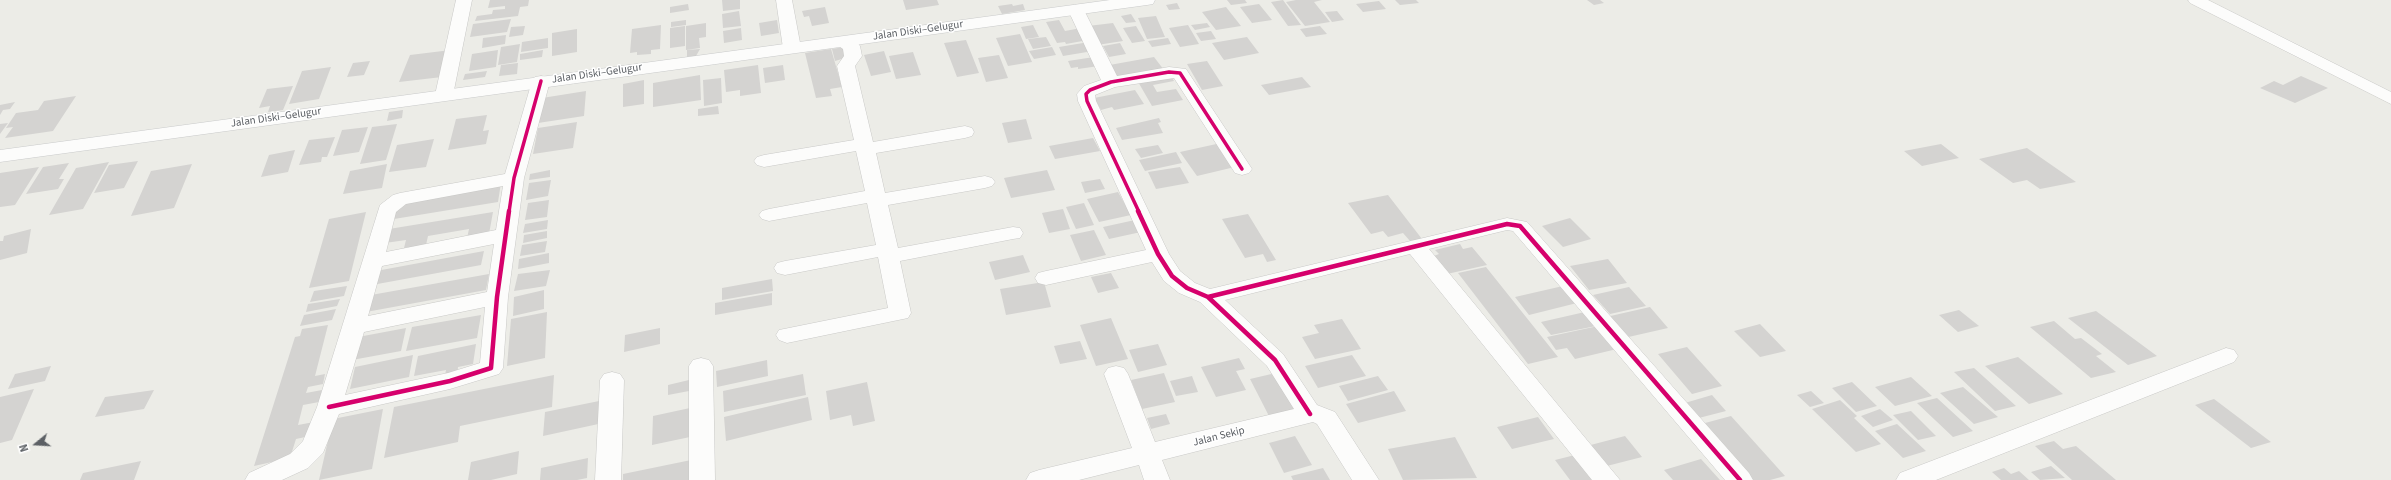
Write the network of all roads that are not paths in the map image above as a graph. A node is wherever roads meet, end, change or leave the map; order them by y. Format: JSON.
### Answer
{"nodes":[{"id":1,"x":464,"y":0,"type":"edge"},
{"id":2,"x":784,"y":0,"type":"edge"},
{"id":3,"x":1147,"y":0,"type":"edge"},
{"id":4,"x":2196,"y":0,"type":"edge"},
{"id":5,"x":1076,"y":10,"type":"junction"},
{"id":6,"x":841,"y":42,"type":"junction"},
{"id":7,"x":792,"y":48,"type":"junction"},
{"id":8,"x":541,"y":81,"type":"junction"},
{"id":9,"x":1111,"y":82,"type":"junction"},
{"id":10,"x":444,"y":95,"type":"junction"},
{"id":11,"x":2391,"y":99,"type":"edge"},
{"id":12,"x":965,"y":132,"type":"dead end"},
{"id":13,"x":864,"y":146,"type":"junction"},
{"id":14,"x":0,"y":156,"type":"edge"},
{"id":15,"x":764,"y":161,"type":"dead end"},
{"id":16,"x":1242,"y":169,"type":"dead end"},
{"id":17,"x":514,"y":178,"type":"junction"},
{"id":18,"x":985,"y":182,"type":"dead end"},
{"id":19,"x":876,"y":198,"type":"junction"},
{"id":20,"x":769,"y":215,"type":"dead end"},
{"id":21,"x":1013,"y":233,"type":"dead end"},
{"id":22,"x":505,"y":235,"type":"junction"},
{"id":23,"x":1415,"y":246,"type":"junction"},
{"id":24,"x":888,"y":253,"type":"junction"},
{"id":25,"x":1158,"y":254,"type":"junction"},
{"id":26,"x":373,"y":260,"type":"junction"},
{"id":27,"x":785,"y":268,"type":"dead end"},
{"id":28,"x":1046,"y":278,"type":"dead end"},
{"id":29,"x":497,"y":297,"type":"junction"},
{"id":30,"x":1208,"y":297,"type":"junction"},
{"id":31,"x":354,"y":326,"type":"junction"},
{"id":32,"x":787,"y":335,"type":"dead end"},
{"id":33,"x":2226,"y":356,"type":"dead end"},
{"id":34,"x":701,"y":366,"type":"dead end"},
{"id":35,"x":1116,"y":374,"type":"dead end"},
{"id":36,"x":612,"y":380,"type":"dead end"},
{"id":37,"x":329,"y":407,"type":"junction"},
{"id":38,"x":1310,"y":414,"type":"junction"},
{"id":39,"x":1146,"y":455,"type":"junction"},
{"id":40,"x":258,"y":480,"type":"edge"},
{"id":41,"x":608,"y":480,"type":"edge"},
{"id":42,"x":702,"y":480,"type":"edge"},
{"id":43,"x":1039,"y":480,"type":"edge"},
{"id":44,"x":1157,"y":480,"type":"edge"},
{"id":45,"x":1366,"y":480,"type":"edge"},
{"id":46,"x":1607,"y":480,"type":"edge"},
{"id":47,"x":1740,"y":480,"type":"edge"},
{"id":48,"x":1909,"y":480,"type":"edge"}],
"edges":[{"from":1,"to":10,"type":"street"},
{"from":2,"to":7,"type":"street"},
{"from":3,"to":5,"type":"main road","name":"Jalan Diski–Gelugur"},
{"from":4,"to":11,"type":"street"},
{"from":5,"to":6,"type":"main road","name":"Jalan Diski–Gelugur"},
{"from":5,"to":9,"type":"street"},
{"from":6,"to":7,"type":"main road","name":"Jalan Diski–Gelugur"},
{"from":6,"to":13,"type":"street"},
{"from":7,"to":8,"type":"main road","name":"Jalan Diski–Gelugur"},
{"from":8,"to":10,"type":"main road","name":"Jalan Diski–Gelugur"},
{"from":8,"to":17,"type":"street"},
{"from":9,"to":16,"type":"street"},
{"from":9,"to":25,"type":"street"},
{"from":10,"to":14,"type":"main road","name":"Jalan Diski–Gelugur"},
{"from":12,"to":13,"type":"street"},
{"from":13,"to":15,"type":"street"},
{"from":13,"to":19,"type":"street"},
{"from":17,"to":22,"type":"street"},
{"from":17,"to":26,"type":"street"},
{"from":18,"to":19,"type":"street"},
{"from":19,"to":20,"type":"street"},
{"from":19,"to":24,"type":"street"},
{"from":21,"to":24,"type":"street"},
{"from":22,"to":26,"type":"street"},
{"from":22,"to":29,"type":"street"},
{"from":23,"to":30,"type":"street"},
{"from":23,"to":46,"type":"street"},
{"from":23,"to":47,"type":"street"},
{"from":24,"to":27,"type":"street"},
{"from":24,"to":32,"type":"street"},
{"from":25,"to":28,"type":"street"},
{"from":25,"to":30,"type":"street"},
{"from":26,"to":31,"type":"street"},
{"from":29,"to":31,"type":"street"},
{"from":29,"to":37,"type":"street"},
{"from":30,"to":38,"type":"street"},
{"from":31,"to":37,"type":"street"},
{"from":33,"to":48,"type":"street"},
{"from":34,"to":42,"type":"street"},
{"from":35,"to":39,"type":"street"},
{"from":36,"to":41,"type":"street"},
{"from":37,"to":40,"type":"street"},
{"from":38,"to":39,"type":"street","name":"Jalan Sekip"},
{"from":38,"to":45,"type":"street"},
{"from":39,"to":43,"type":"street","name":"Jalan Sekip"},
{"from":39,"to":44,"type":"street"}]}
